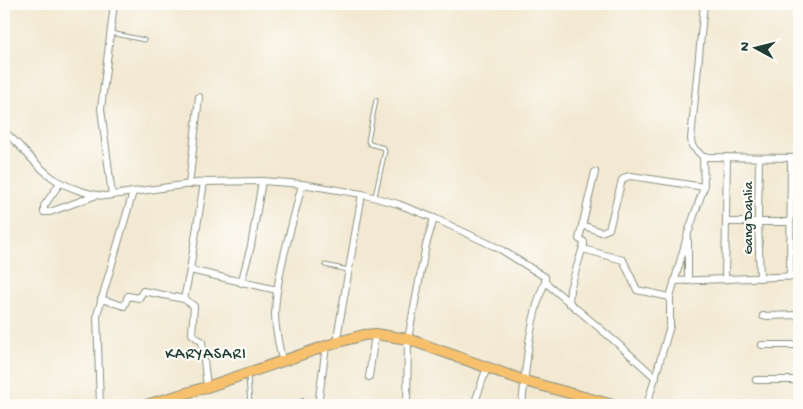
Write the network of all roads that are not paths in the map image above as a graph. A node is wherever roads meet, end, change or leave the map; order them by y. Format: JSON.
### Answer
{"nodes":[{"id":1,"x":114,"y":4,"type":"edge"},
{"id":2,"x":704,"y":4,"type":"edge"},
{"id":3,"x":110,"y":33,"type":"junction"},
{"id":4,"x":144,"y":40,"type":"dead end"},
{"id":5,"x":199,"y":97,"type":"dead end"},
{"id":6,"x":376,"y":100,"type":"dead end"},
{"id":7,"x":4,"y":131,"type":"edge"},
{"id":8,"x":703,"y":157,"type":"junction"},
{"id":9,"x":727,"y":157,"type":"junction"},
{"id":10,"x":759,"y":158,"type":"junction"},
{"id":11,"x":791,"y":158,"type":"junction"},
{"id":12,"x":799,"y":158,"type":"edge"},
{"id":13,"x":595,"y":172,"type":"dead end"},
{"id":14,"x":262,"y":181,"type":"junction"},
{"id":15,"x":204,"y":182,"type":"junction"},
{"id":16,"x":60,"y":183,"type":"junction"},
{"id":17,"x":302,"y":184,"type":"junction"},
{"id":18,"x":189,"y":185,"type":"junction"},
{"id":19,"x":704,"y":187,"type":"junction"},
{"id":20,"x":132,"y":192,"type":"junction"},
{"id":21,"x":362,"y":194,"type":"junction"},
{"id":22,"x":97,"y":195,"type":"junction"},
{"id":23,"x":112,"y":195,"type":"junction"},
{"id":24,"x":374,"y":197,"type":"junction"},
{"id":25,"x":434,"y":218,"type":"junction"},
{"id":26,"x":758,"y":221,"type":"junction"},
{"id":27,"x":727,"y":222,"type":"junction"},
{"id":28,"x":790,"y":222,"type":"junction"},
{"id":29,"x":582,"y":225,"type":"junction"},
{"id":30,"x":688,"y":233,"type":"junction"},
{"id":31,"x":583,"y":249,"type":"junction"},
{"id":32,"x":325,"y":265,"type":"dead end"},
{"id":33,"x":190,"y":270,"type":"junction"},
{"id":34,"x":349,"y":270,"type":"junction"},
{"id":35,"x":799,"y":276,"type":"edge"},
{"id":36,"x":790,"y":277,"type":"junction"},
{"id":37,"x":760,"y":278,"type":"junction"},
{"id":38,"x":725,"y":280,"type":"junction"},
{"id":39,"x":675,"y":281,"type":"junction"},
{"id":40,"x":688,"y":281,"type":"junction"},
{"id":41,"x":545,"y":282,"type":"junction"},
{"id":42,"x":241,"y":283,"type":"junction"},
{"id":43,"x":277,"y":290,"type":"junction"},
{"id":44,"x":670,"y":297,"type":"junction"},
{"id":45,"x":101,"y":299,"type":"junction"},
{"id":46,"x":184,"y":299,"type":"junction"},
{"id":47,"x":569,"y":304,"type":"junction"},
{"id":48,"x":799,"y":315,"type":"edge"},
{"id":49,"x":763,"y":316,"type":"dead end"},
{"id":50,"x":375,"y":334,"type":"junction"},
{"id":51,"x":408,"y":339,"type":"junction"},
{"id":52,"x":338,"y":342,"type":"junction"},
{"id":53,"x":762,"y":345,"type":"dead end"},
{"id":54,"x":326,"y":346,"type":"junction"},
{"id":55,"x":799,"y":346,"type":"edge"},
{"id":56,"x":282,"y":360,"type":"junction"},
{"id":57,"x":487,"y":367,"type":"junction"},
{"id":58,"x":248,"y":372,"type":"junction"},
{"id":59,"x":369,"y":377,"type":"dead end"},
{"id":60,"x":656,"y":378,"type":"junction"},
{"id":61,"x":756,"y":380,"type":"dead end"},
{"id":62,"x":799,"y":380,"type":"edge"},
{"id":63,"x":525,"y":381,"type":"junction"},
{"id":64,"x":207,"y":386,"type":"junction"},
{"id":65,"x":594,"y":403,"type":"edge"},
{"id":66,"x":318,"y":404,"type":"edge"},
{"id":67,"x":100,"y":405,"type":"edge"},
{"id":68,"x":146,"y":405,"type":"edge"},
{"id":69,"x":250,"y":405,"type":"edge"},
{"id":70,"x":301,"y":405,"type":"edge"},
{"id":71,"x":407,"y":405,"type":"edge"},
{"id":72,"x":474,"y":405,"type":"edge"},
{"id":73,"x":522,"y":405,"type":"edge"},
{"id":74,"x":613,"y":405,"type":"edge"},
{"id":75,"x":647,"y":405,"type":"edge"}],
"edges":[{"from":1,"to":3,"type":"street"},
{"from":2,"to":8,"type":"street"},
{"from":3,"to":4,"type":"lane"},
{"from":3,"to":23,"type":"street"},
{"from":5,"to":18,"type":"street"},
{"from":6,"to":24,"type":"lane"},
{"from":7,"to":16,"type":"street"},
{"from":8,"to":9,"type":"street"},
{"from":8,"to":19,"type":"street"},
{"from":9,"to":10,"type":"street"},
{"from":9,"to":27,"type":"street"},
{"from":10,"to":11,"type":"street"},
{"from":10,"to":26,"type":"street","name":"Gang Dahlia"},
{"from":11,"to":12,"type":"street"},
{"from":11,"to":28,"type":"street"},
{"from":13,"to":29,"type":"street"},
{"from":14,"to":15,"type":"street"},
{"from":14,"to":17,"type":"street"},
{"from":14,"to":42,"type":"street"},
{"from":15,"to":18,"type":"street"},
{"from":15,"to":33,"type":"street"},
{"from":16,"to":22,"type":"street"},
{"from":16,"to":22,"type":"street"},
{"from":17,"to":21,"type":"street"},
{"from":17,"to":43,"type":"street"},
{"from":18,"to":20,"type":"street"},
{"from":19,"to":29,"type":"street"},
{"from":19,"to":30,"type":"street"},
{"from":20,"to":23,"type":"street"},
{"from":20,"to":45,"type":"street"},
{"from":21,"to":24,"type":"street"},
{"from":21,"to":34,"type":"street"},
{"from":22,"to":23,"type":"street"},
{"from":24,"to":25,"type":"street"},
{"from":25,"to":41,"type":"street"},
{"from":25,"to":51,"type":"street"},
{"from":26,"to":27,"type":"street"},
{"from":26,"to":28,"type":"street"},
{"from":26,"to":37,"type":"street","name":"Gang Dahlia"},
{"from":27,"to":38,"type":"street"},
{"from":28,"to":36,"type":"street"},
{"from":29,"to":31,"type":"street"},
{"from":30,"to":39,"type":"street"},
{"from":30,"to":40,"type":"street"},
{"from":31,"to":44,"type":"street"},
{"from":31,"to":47,"type":"street"},
{"from":32,"to":34,"type":"lane"},
{"from":33,"to":42,"type":"street"},
{"from":33,"to":46,"type":"street"},
{"from":34,"to":52,"type":"street"},
{"from":35,"to":36,"type":"street"},
{"from":36,"to":37,"type":"street"},
{"from":37,"to":38,"type":"street"},
{"from":38,"to":40,"type":"street"},
{"from":39,"to":40,"type":"street"},
{"from":39,"to":44,"type":"street"},
{"from":41,"to":47,"type":"street"},
{"from":41,"to":63,"type":"street"},
{"from":42,"to":43,"type":"street"},
{"from":43,"to":56,"type":"street"},
{"from":44,"to":60,"type":"street"},
{"from":45,"to":46,"type":"street"},
{"from":45,"to":67,"type":"street"},
{"from":46,"to":64,"type":"street"},
{"from":47,"to":60,"type":"street"},
{"from":48,"to":49,"type":"street"},
{"from":50,"to":51,"type":"main road"},
{"from":50,"to":52,"type":"main road"},
{"from":50,"to":59,"type":"street"},
{"from":51,"to":57,"type":"main road"},
{"from":51,"to":71,"type":"street"},
{"from":52,"to":54,"type":"main road"},
{"from":53,"to":55,"type":"street"},
{"from":54,"to":56,"type":"main road"},
{"from":54,"to":66,"type":"street"},
{"from":56,"to":58,"type":"main road"},
{"from":57,"to":63,"type":"main road"},
{"from":57,"to":72,"type":"street"},
{"from":58,"to":64,"type":"main road"},
{"from":58,"to":69,"type":"lane"},
{"from":60,"to":75,"type":"street"},
{"from":61,"to":62,"type":"street"},
{"from":63,"to":65,"type":"main road"},
{"from":63,"to":73,"type":"street"},
{"from":64,"to":68,"type":"main road"},
{"from":65,"to":74,"type":"main road"},
{"from":66,"to":70,"type":"street"}]}
